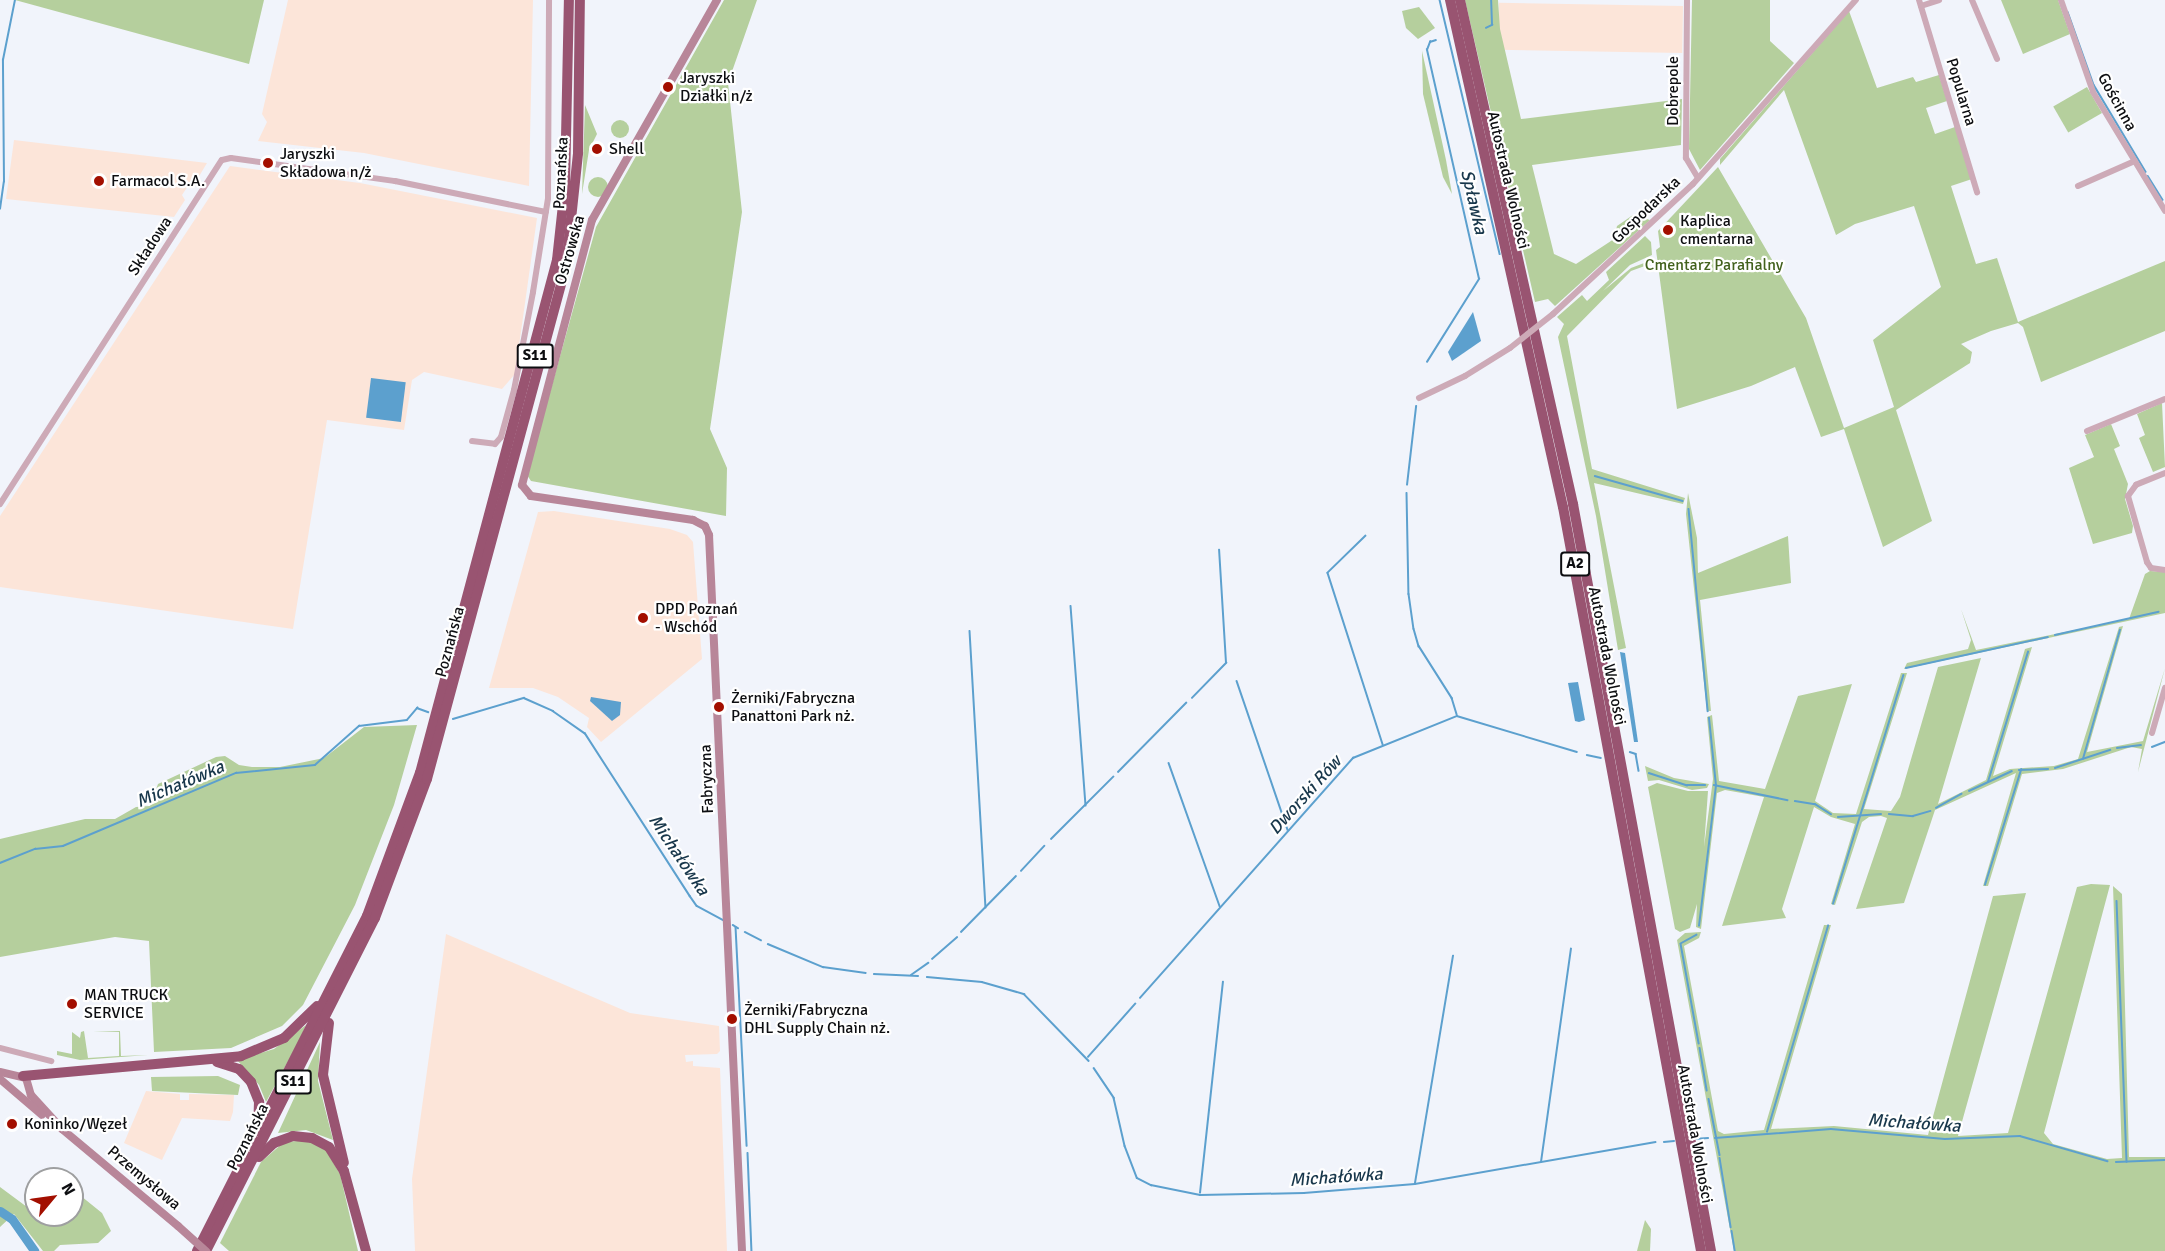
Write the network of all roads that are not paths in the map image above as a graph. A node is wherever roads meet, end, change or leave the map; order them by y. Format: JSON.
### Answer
{"nodes":[{"id":1,"x":549,"y":0,"type":"edge"},
{"id":2,"x":569,"y":0,"type":"edge"},
{"id":3,"x":580,"y":0,"type":"edge"},
{"id":4,"x":717,"y":0,"type":"edge"},
{"id":5,"x":1450,"y":0,"type":"edge"},
{"id":6,"x":1460,"y":0,"type":"edge"},
{"id":7,"x":1687,"y":0,"type":"edge"},
{"id":8,"x":1856,"y":0,"type":"edge"},
{"id":9,"x":1939,"y":0,"type":"edge"},
{"id":10,"x":1972,"y":0,"type":"edge"},
{"id":11,"x":2061,"y":0,"type":"edge"},
{"id":12,"x":1920,"y":3,"type":"edge"},
{"id":13,"x":1997,"y":59,"type":"dead end"},
{"id":14,"x":579,"y":70,"type":"junction"},
{"id":15,"x":586,"y":97,"type":"dead end"},
{"id":16,"x":2135,"y":161,"type":"junction"},
{"id":17,"x":1698,"y":178,"type":"junction"},
{"id":18,"x":2078,"y":186,"type":"dead end"},
{"id":19,"x":1977,"y":192,"type":"dead end"},
{"id":20,"x":584,"y":197,"type":"dead end"},
{"id":21,"x":2164,"y":206,"type":"edge"},
{"id":22,"x":546,"y":212,"type":"junction"},
{"id":23,"x":573,"y":220,"type":"junction"},
{"id":24,"x":1419,"y":398,"type":"dead end"},
{"id":25,"x":2165,"y":399,"type":"edge"},
{"id":26,"x":2087,"y":431,"type":"dead end"},
{"id":27,"x":472,"y":441,"type":"dead end"},
{"id":28,"x":527,"y":459,"type":"joint"},
{"id":29,"x":2165,"y":473,"type":"edge"},
{"id":30,"x":0,"y":504,"type":"edge"},
{"id":31,"x":2165,"y":570,"type":"edge"},
{"id":32,"x":2165,"y":690,"type":"edge"},
{"id":33,"x":2152,"y":733,"type":"dead end"},
{"id":34,"x":342,"y":977,"type":"junction"},
{"id":35,"x":0,"y":1048,"type":"edge"},
{"id":36,"x":51,"y":1061,"type":"dead end"},
{"id":37,"x":209,"y":1061,"type":"junction"},
{"id":38,"x":0,"y":1072,"type":"edge"},
{"id":39,"x":0,"y":1079,"type":"edge"},
{"id":40,"x":26,"y":1080,"type":"junction"},
{"id":41,"x":10,"y":1087,"type":"junction"},
{"id":42,"x":18,"y":1094,"type":"junction"},
{"id":43,"x":62,"y":1129,"type":"junction"},
{"id":44,"x":1684,"y":1131,"type":"junction"},
{"id":45,"x":252,"y":1143,"type":"junction"},
{"id":46,"x":1691,"y":1167,"type":"junction"},
{"id":47,"x":347,"y":1180,"type":"junction"},
{"id":48,"x":241,"y":1183,"type":"junction"},
{"id":49,"x":197,"y":1251,"type":"edge"},
{"id":50,"x":206,"y":1251,"type":"edge"},
{"id":51,"x":366,"y":1251,"type":"edge"},
{"id":52,"x":742,"y":1251,"type":"edge"},
{"id":53,"x":1701,"y":1251,"type":"edge"},
{"id":54,"x":1711,"y":1251,"type":"edge"}],
"edges":[{"from":1,"to":22,"type":"street"},
{"from":2,"to":34,"type":"highway","name":"Poznańska","number":"S11"},
{"from":3,"to":14,"type":"highway","name":"Poznańska","number":"S11"},
{"from":4,"to":28,"type":"street","name":"Ostrowska"},
{"from":5,"to":44,"type":"highway","name":"Autostrada Wolności","number":"A2"},
{"from":6,"to":44,"type":"highway","name":"Autostrada Wolności","number":"A2"},
{"from":7,"to":17,"type":"street","name":"Dobrepole"},
{"from":8,"to":17,"type":"street","name":"Gospodarska"},
{"from":9,"to":12,"type":"street"},
{"from":10,"to":13,"type":"street"},
{"from":11,"to":16,"type":"street","name":"Gościnna"},
{"from":12,"to":19,"type":"street","name":"Popularna"},
{"from":14,"to":15,"type":"highway"},
{"from":14,"to":23,"type":"highway","name":"Poznańska","number":"S11"},
{"from":16,"to":18,"type":"street"},
{"from":16,"to":21,"type":"street","name":"Gościnna"},
{"from":17,"to":24,"type":"street","name":"Gospodarska","bridge":true},
{"from":20,"to":23,"type":"highway"},
{"from":22,"to":27,"type":"street"},
{"from":22,"to":30,"type":"street","name":"Składowa"},
{"from":23,"to":34,"type":"highway","name":"Poznańska","number":"S11"},
{"from":25,"to":26,"type":"street"},
{"from":28,"to":52,"type":"street","name":"Fabryczna"},
{"from":29,"to":31,"type":"street"},
{"from":32,"to":33,"type":"street"},
{"from":34,"to":37,"type":"highway"},
{"from":34,"to":45,"type":"highway","name":"Poznańska","number":"S11"},
{"from":34,"to":47,"type":"highway"},
{"from":34,"to":48,"type":"highway","name":"Poznańska","number":"S11"},
{"from":35,"to":36,"type":"street"},
{"from":37,"to":40,"type":"highway"},
{"from":37,"to":45,"type":"highway"},
{"from":38,"to":40,"type":"street"},
{"from":39,"to":41,"type":"street"},
{"from":40,"to":41,"type":"street"},
{"from":40,"to":42,"type":"street"},
{"from":40,"to":43,"type":"street","name":"Przemysłowa"},
{"from":41,"to":42,"type":"street","name":"Przemysłowa"},
{"from":42,"to":43,"type":"street","name":"Przemysłowa"},
{"from":43,"to":50,"type":"street","name":"Przemysłowa","bridge":true},
{"from":44,"to":46,"type":"highway","name":"Autostrada Wolności","number":"A2"},
{"from":45,"to":49,"type":"highway","name":"Poznańska","number":"S11"},
{"from":46,"to":53,"type":"highway","name":"Autostrada Wolności","number":"A2"},
{"from":46,"to":54,"type":"highway","name":"Autostrada Wolności","number":"A2"},
{"from":47,"to":48,"type":"highway"},
{"from":47,"to":51,"type":"highway"},
{"from":48,"to":50,"type":"highway","name":"Poznańska","number":"S11"}]}
